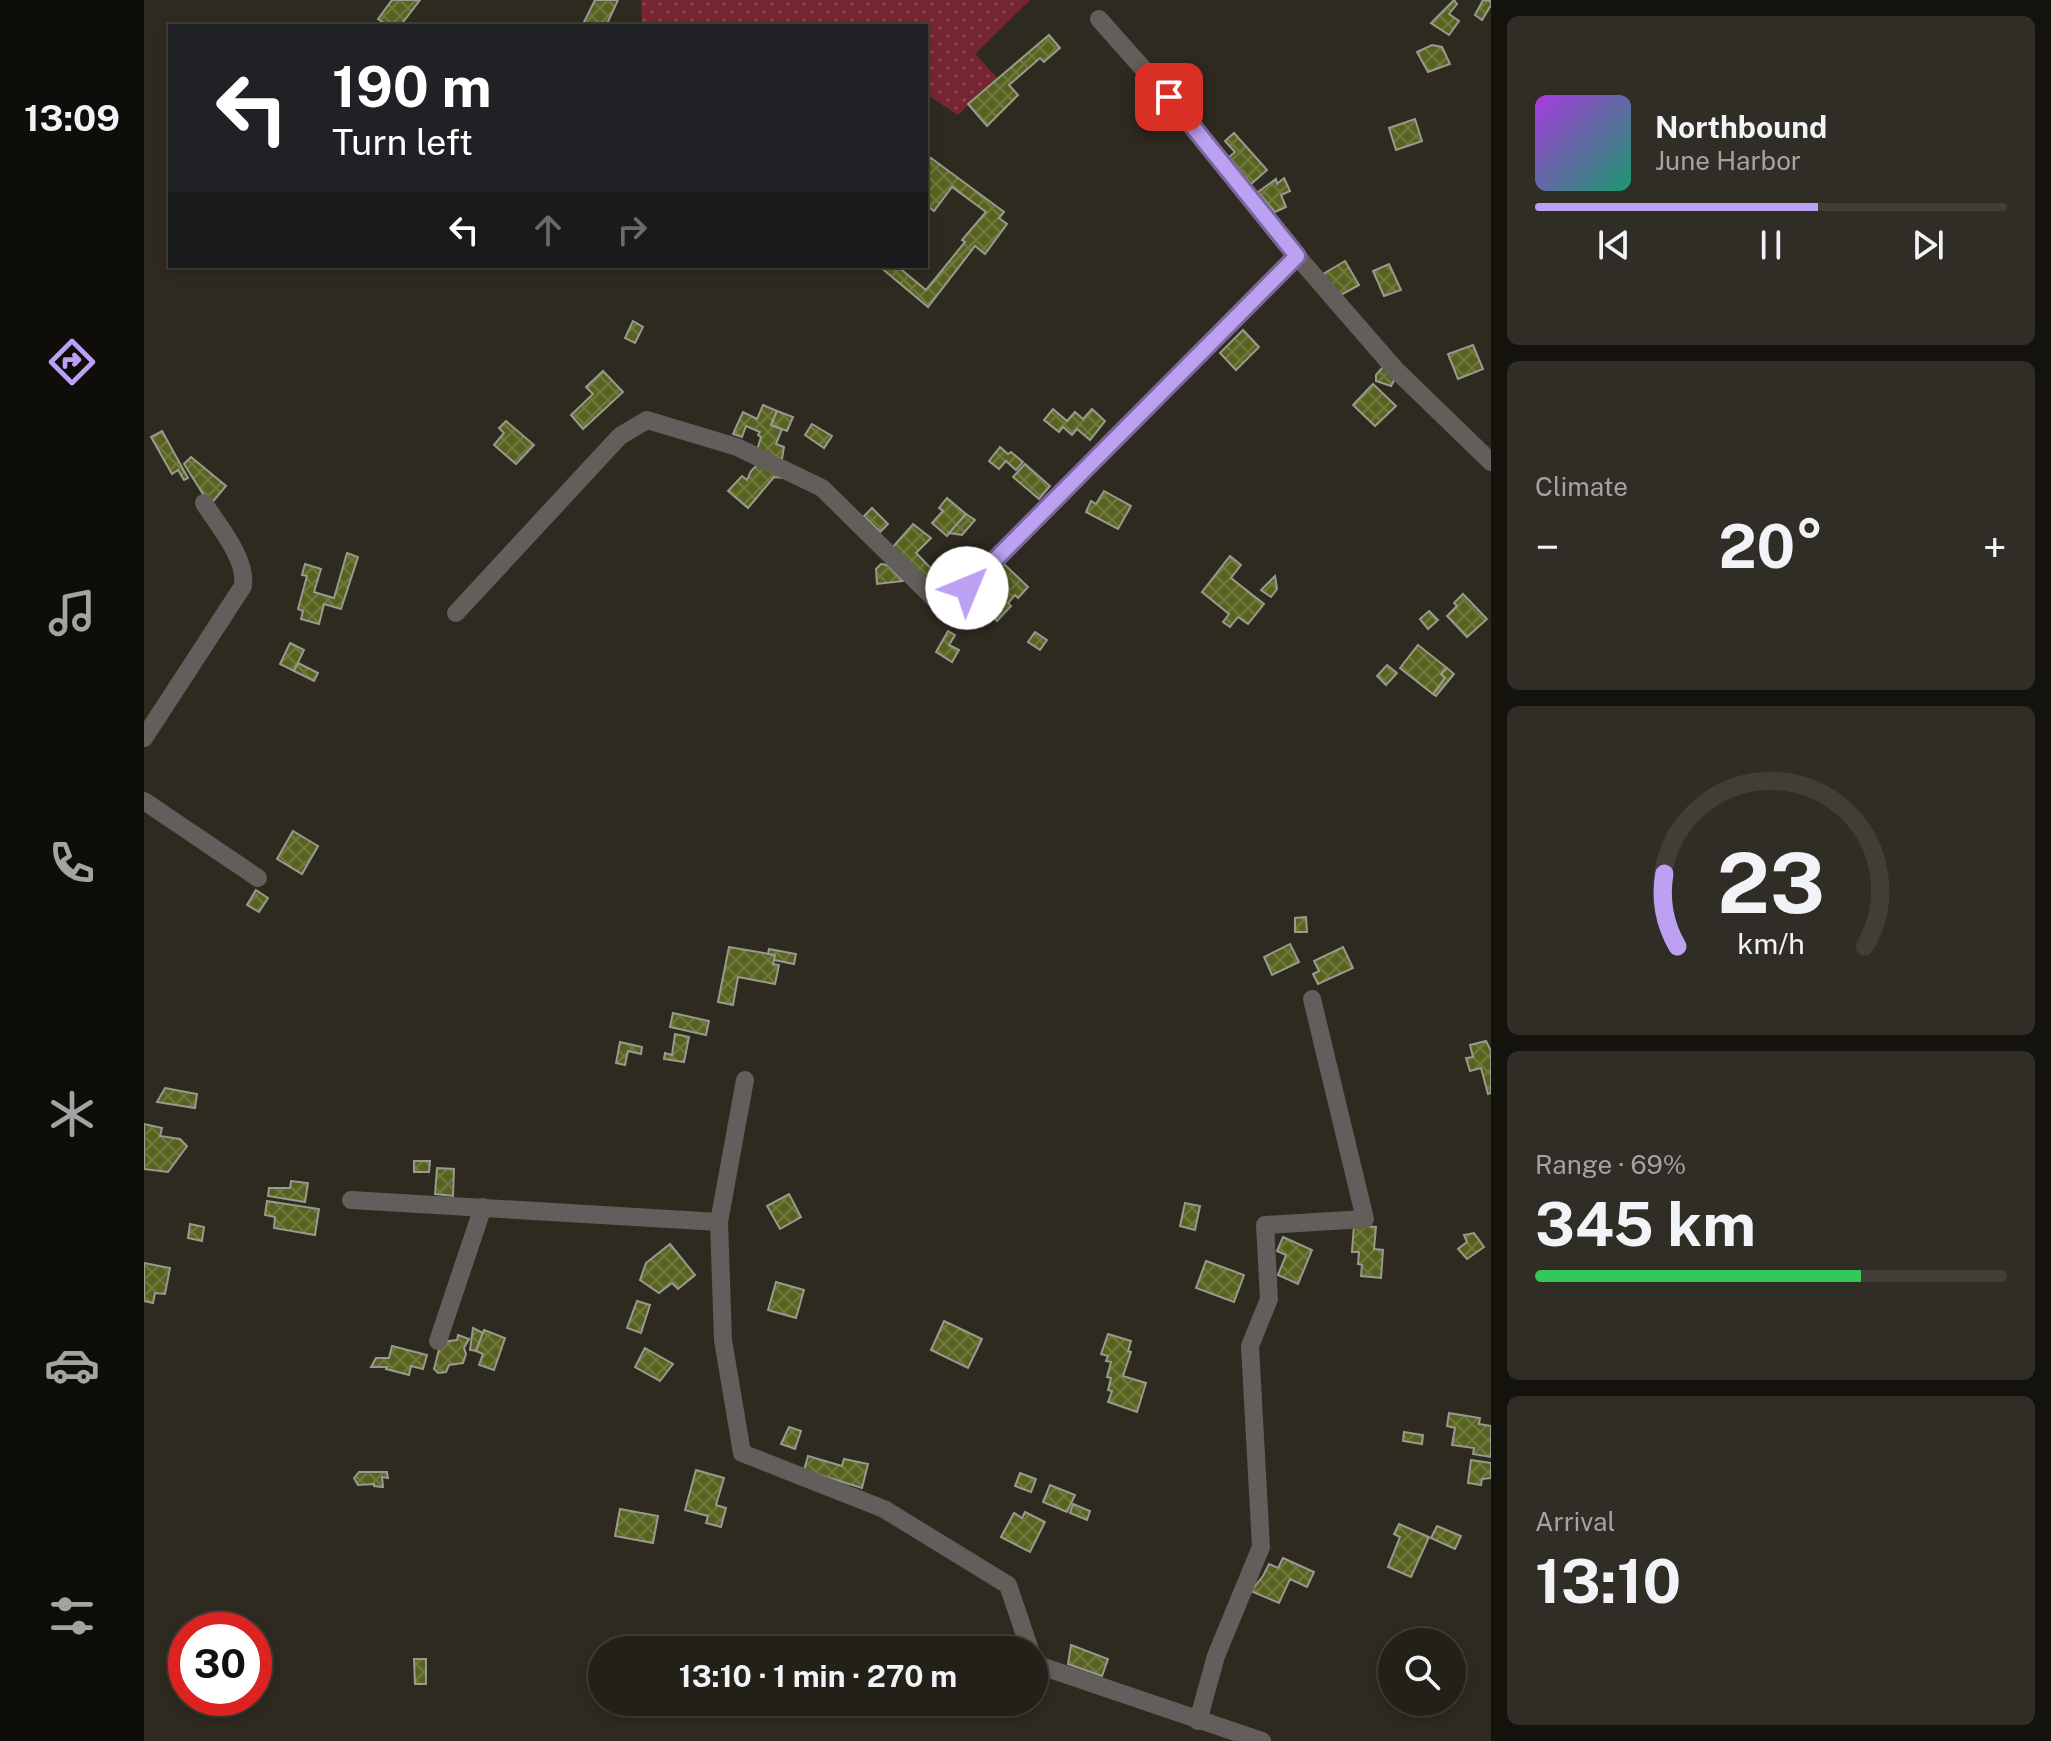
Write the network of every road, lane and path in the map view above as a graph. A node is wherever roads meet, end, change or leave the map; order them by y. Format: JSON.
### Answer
{"nodes":[{"id":1,"x":1099,"y":19,"type":"dead end"},
{"id":2,"x":1297,"y":256,"type":"junction"},
{"id":3,"x":1491,"y":462,"type":"edge"},
{"id":4,"x":204,"y":503,"type":"dead end"},
{"id":5,"x":456,"y":613,"type":"dead end"},
{"id":6,"x":144,"y":738,"type":"edge"},
{"id":7,"x":144,"y":801,"type":"edge"},
{"id":8,"x":258,"y":878,"type":"dead end"},
{"id":9,"x":1312,"y":999,"type":"dead end"},
{"id":10,"x":745,"y":1080,"type":"dead end"},
{"id":11,"x":351,"y":1200,"type":"dead end"},
{"id":12,"x":483,"y":1207,"type":"junction"},
{"id":13,"x":719,"y":1222,"type":"junction"},
{"id":14,"x":438,"y":1341,"type":"dead end"},
{"id":15,"x":1025,"y":1636,"type":"edge"},
{"id":16,"x":1048,"y":1669,"type":"edge"},
{"id":17,"x":1198,"y":1721,"type":"junction"},
{"id":18,"x":1262,"y":1741,"type":"edge"}],
"edges":[{"from":1,"to":2,"type":"street"},
{"from":2,"to":3,"type":"street"},
{"from":2,"to":5,"type":"street"},
{"from":4,"to":6,"type":"street"},
{"from":7,"to":8,"type":"street"},
{"from":9,"to":17,"type":"street"},
{"from":10,"to":13,"type":"street"},
{"from":11,"to":12,"type":"street"},
{"from":12,"to":13,"type":"street"},
{"from":12,"to":14,"type":"street"},
{"from":13,"to":15,"type":"street"},
{"from":16,"to":17,"type":"street"},
{"from":17,"to":18,"type":"street"}]}
